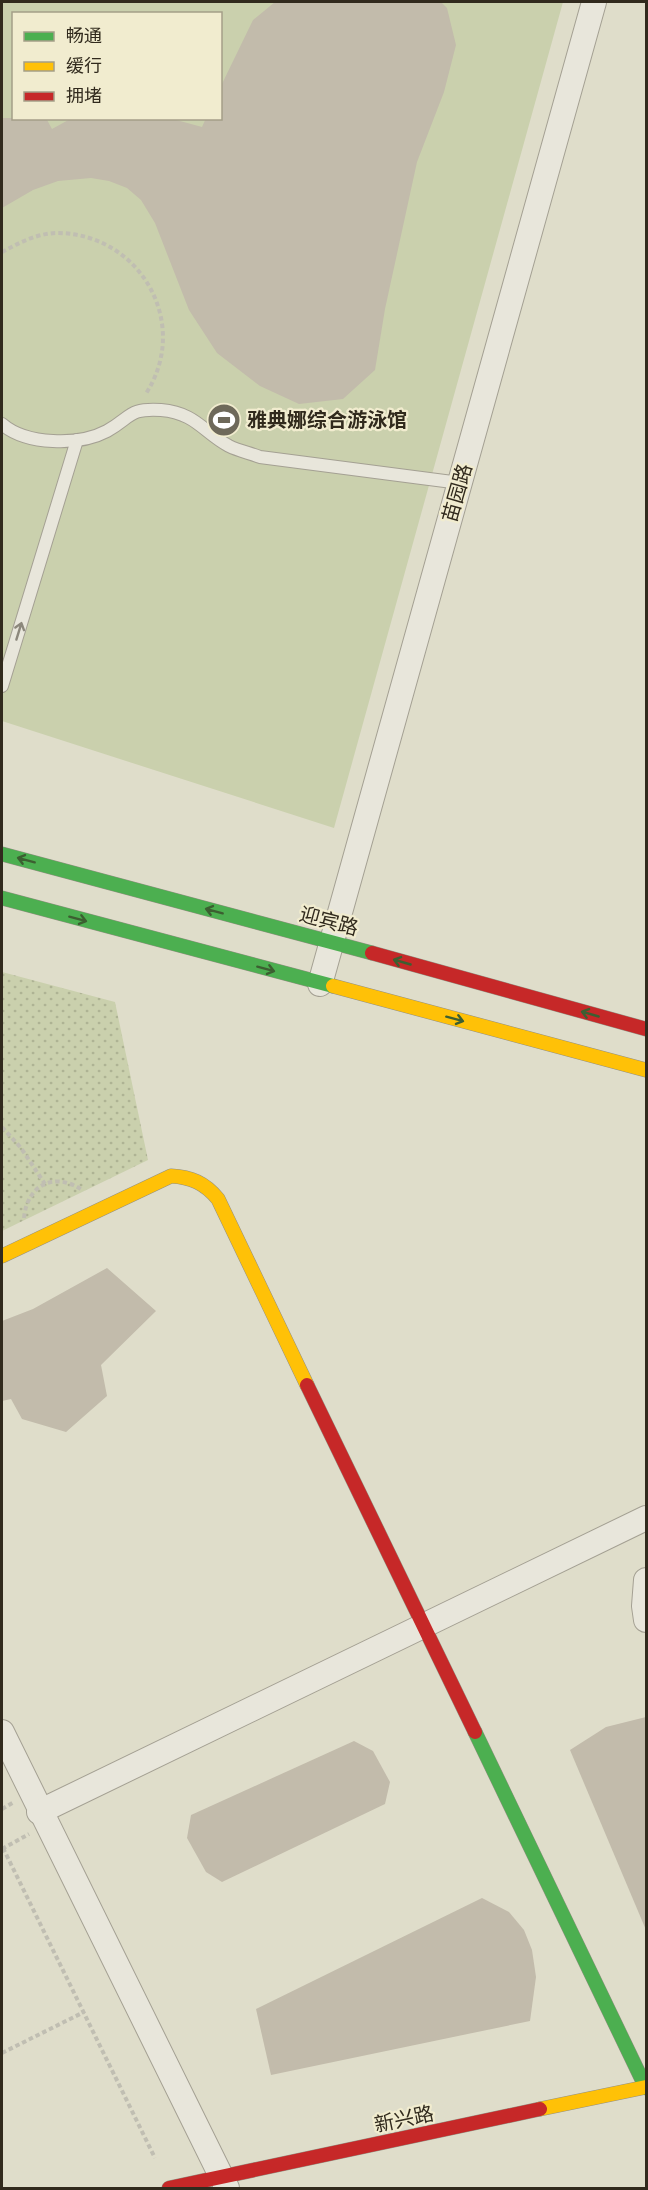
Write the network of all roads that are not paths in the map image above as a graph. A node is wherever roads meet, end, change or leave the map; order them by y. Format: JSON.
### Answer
{"nodes":[{"id":1,"x":594,"y":2,"type":"edge"},
{"id":2,"x":2,"y":424,"type":"edge"},
{"id":3,"x":77,"y":440,"type":"junction"},
{"id":4,"x":460,"y":483,"type":"junction"},
{"id":5,"x":2,"y":687,"type":"edge"},
{"id":6,"x":2,"y":854,"type":"edge"},
{"id":7,"x":2,"y":898,"type":"edge"},
{"id":8,"x":332,"y":942,"type":"junction"},
{"id":9,"x":320,"y":984,"type":"junction"},
{"id":10,"x":646,"y":1029,"type":"edge"},
{"id":11,"x":646,"y":1070,"type":"edge"},
{"id":12,"x":2,"y":1256,"type":"edge"},
{"id":13,"x":646,"y":1518,"type":"edge"},
{"id":14,"x":646,"y":1580,"type":"edge"},
{"id":15,"x":646,"y":1620,"type":"edge"},
{"id":16,"x":423,"y":1628,"type":"junction"},
{"id":17,"x":2,"y":1732,"type":"edge"},
{"id":18,"x":43,"y":1818,"type":"junction"},
{"id":19,"x":646,"y":2088,"type":"edge"},
{"id":20,"x":224,"y":2183,"type":"edge"},
{"id":21,"x":169,"y":2188,"type":"edge"}],
"edges":[{"from":1,"to":4,"type":"street","name":"苗园路"},
{"from":2,"to":3,"type":"lane"},
{"from":3,"to":4,"type":"lane"},
{"from":5,"to":3,"type":"lane","one_way":true},
{"from":4,"to":8,"type":"street","name":"苗园路"},
{"from":8,"to":6,"type":"street","name":"迎宾路","one_way":true},
{"from":7,"to":9,"type":"street","one_way":true},
{"from":8,"to":9,"type":"street","name":"苗园路"},
{"from":10,"to":8,"type":"street","name":"迎宾路","one_way":true},
{"from":9,"to":11,"type":"street","one_way":true},
{"from":12,"to":16,"type":"street"},
{"from":13,"to":16,"type":"street"},
{"from":14,"to":15,"type":"street"},
{"from":16,"to":18,"type":"street"},
{"from":16,"to":19,"type":"street"},
{"from":17,"to":18,"type":"street"},
{"from":18,"to":20,"type":"street"},
{"from":19,"to":20,"type":"street","name":"新兴路"},
{"from":20,"to":21,"type":"street","name":"新兴路"}]}
